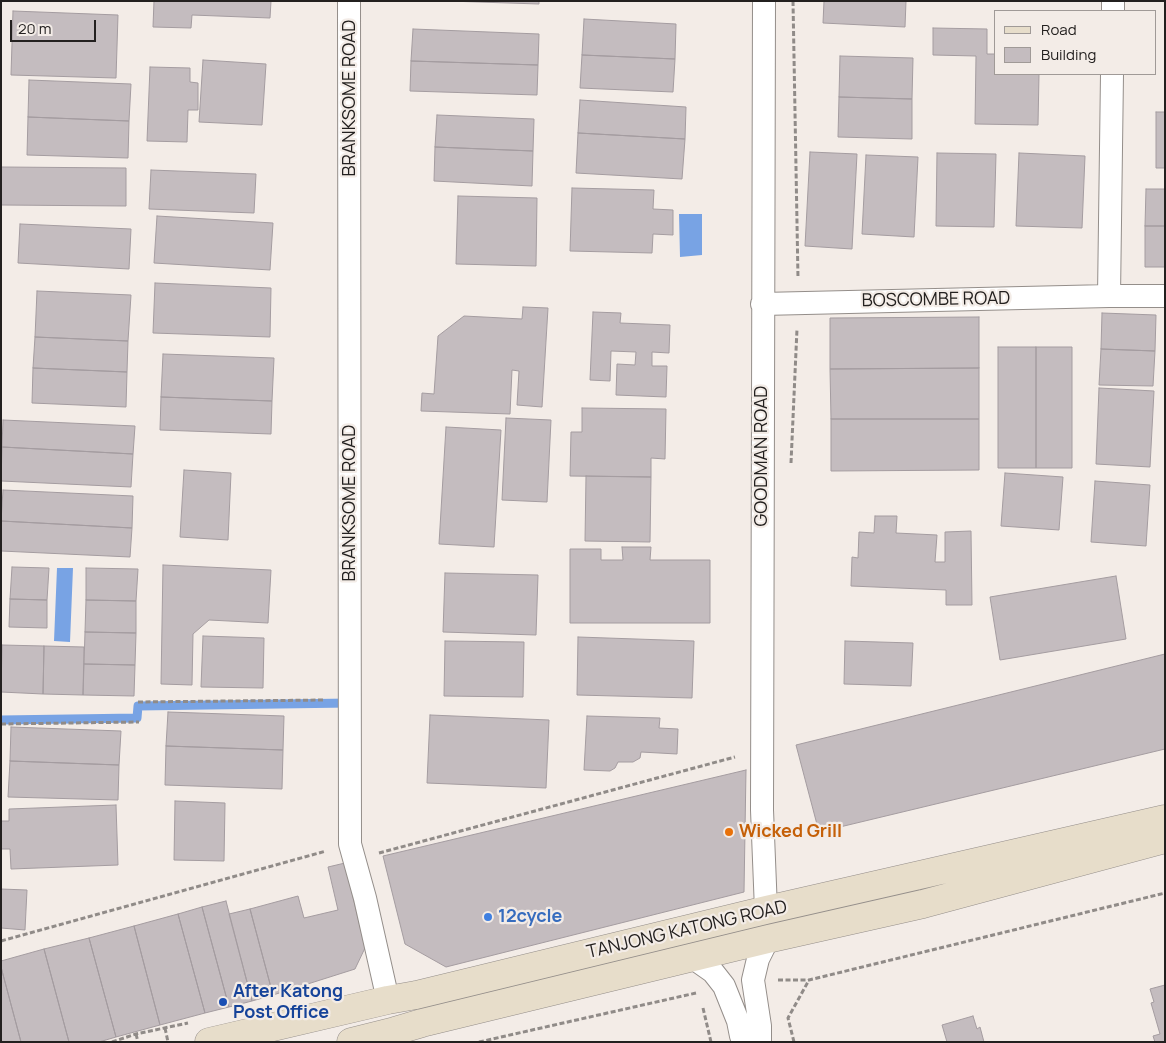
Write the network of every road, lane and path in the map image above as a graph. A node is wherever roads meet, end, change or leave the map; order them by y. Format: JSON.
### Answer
{"nodes":[{"id":1,"x":350,"y":1,"type":"edge"},
{"id":2,"x":764,"y":1,"type":"edge"},
{"id":3,"x":1112,"y":75,"type":"edge"},
{"id":4,"x":1109,"y":296,"type":"junction"},
{"id":5,"x":1165,"y":296,"type":"edge"},
{"id":6,"x":762,"y":304,"type":"junction"},
{"id":7,"x":350,"y":699,"type":"junction"},
{"id":8,"x":138,"y":702,"type":"dead end"},
{"id":9,"x":138,"y":722,"type":"dead end"},
{"id":10,"x":1,"y":724,"type":"edge"},
{"id":11,"x":738,"y":756,"type":"dead end"},
{"id":12,"x":1165,"y":819,"type":"edge"},
{"id":13,"x":1165,"y":839,"type":"edge"},
{"id":14,"x":352,"y":852,"type":"junction"},
{"id":15,"x":1165,"y":893,"type":"edge"},
{"id":16,"x":766,"y":910,"type":"junction"},
{"id":17,"x":768,"y":939,"type":"junction"},
{"id":18,"x":1,"y":941,"type":"edge"},
{"id":19,"x":693,"y":958,"type":"junction"},
{"id":20,"x":753,"y":980,"type":"junction"},
{"id":21,"x":809,"y":980,"type":"junction"},
{"id":22,"x":724,"y":986,"type":"junction"},
{"id":23,"x":698,"y":992,"type":"junction"},
{"id":24,"x":388,"y":1000,"type":"junction"},
{"id":25,"x":165,"y":1028,"type":"dead end"},
{"id":26,"x":136,"y":1034,"type":"dead end"},
{"id":27,"x":138,"y":1042,"type":"edge"},
{"id":28,"x":168,"y":1042,"type":"edge"},
{"id":29,"x":209,"y":1042,"type":"edge"},
{"id":30,"x":351,"y":1042,"type":"edge"},
{"id":31,"x":479,"y":1042,"type":"edge"},
{"id":32,"x":711,"y":1042,"type":"edge"},
{"id":33,"x":746,"y":1042,"type":"edge"},
{"id":34,"x":760,"y":1042,"type":"edge"},
{"id":35,"x":794,"y":1042,"type":"edge"}],
"edges":[{"from":1,"to":7,"type":"street","name":"BRANKSOME ROAD"},
{"from":2,"to":6,"type":"street","name":"GOODMAN ROAD"},
{"from":3,"to":4,"type":"street"},
{"from":4,"to":5,"type":"street","name":"BOSCOMBE ROAD"},
{"from":4,"to":6,"type":"street","name":"BOSCOMBE ROAD"},
{"from":6,"to":16,"type":"street","name":"GOODMAN ROAD"},
{"from":7,"to":8,"type":"path"},
{"from":7,"to":14,"type":"street","name":"BRANKSOME ROAD"},
{"from":9,"to":10,"type":"path"},
{"from":11,"to":14,"type":"path"},
{"from":12,"to":16,"type":"main road","name":"TANJONG KATONG ROAD"},
{"from":13,"to":17,"type":"main road","name":"TANJONG KATONG ROAD"},
{"from":14,"to":18,"type":"path"},
{"from":14,"to":24,"type":"street","name":"BRANKSOME ROAD"},
{"from":15,"to":21,"type":"path"},
{"from":16,"to":24,"type":"main road","name":"TANJONG KATONG ROAD"},
{"from":17,"to":19,"type":"main road","name":"TANJONG KATONG ROAD"},
{"from":17,"to":20,"type":"street"},
{"from":19,"to":22,"type":"street"},
{"from":19,"to":30,"type":"main road","name":"TANJONG KATONG ROAD"},
{"from":20,"to":21,"type":"path"},
{"from":20,"to":34,"type":"street"},
{"from":21,"to":35,"type":"path"},
{"from":22,"to":23,"type":"path"},
{"from":22,"to":33,"type":"street"},
{"from":23,"to":31,"type":"path"},
{"from":23,"to":32,"type":"path"},
{"from":24,"to":29,"type":"main road","name":"TANJONG KATONG ROAD"},
{"from":25,"to":28,"type":"path"},
{"from":26,"to":27,"type":"path"}]}
